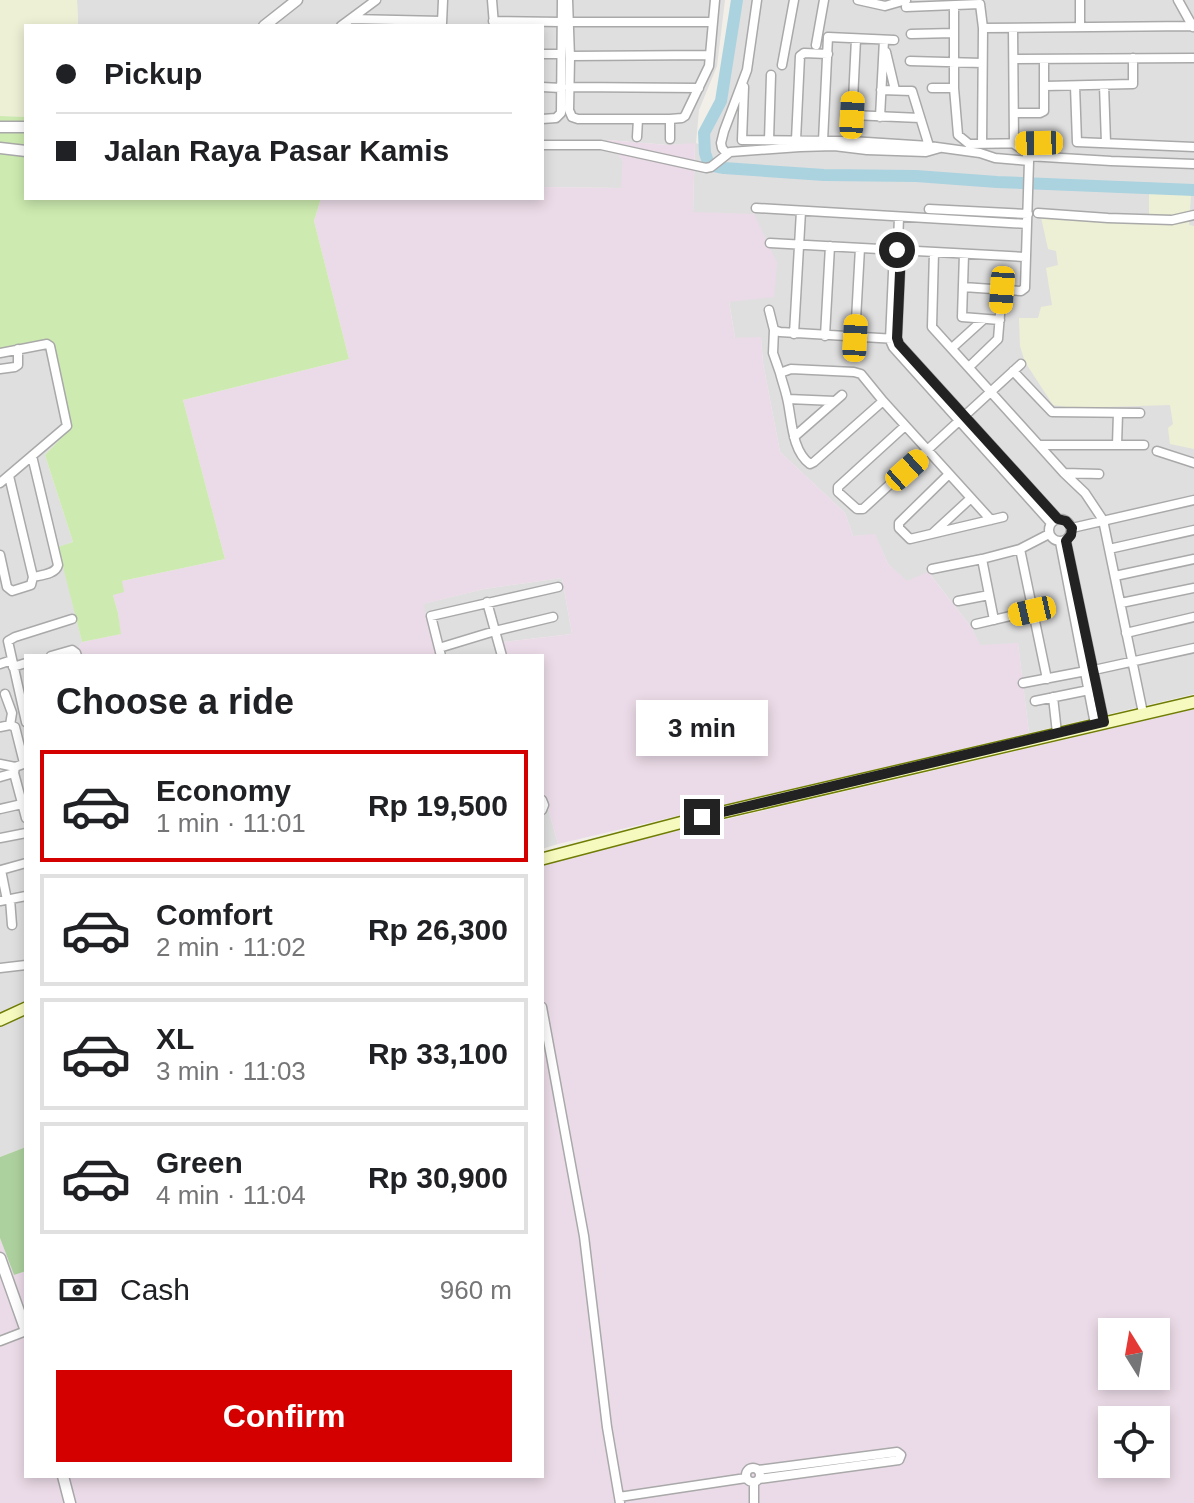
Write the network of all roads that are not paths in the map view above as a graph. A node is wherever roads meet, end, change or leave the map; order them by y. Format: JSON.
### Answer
{"nodes":[{"id":1,"x":297,"y":0,"type":"edge"},
{"id":2,"x":376,"y":0,"type":"edge"},
{"id":3,"x":443,"y":0,"type":"edge"},
{"id":4,"x":492,"y":0,"type":"edge"},
{"id":5,"x":562,"y":0,"type":"edge"},
{"id":6,"x":568,"y":0,"type":"edge"},
{"id":7,"x":715,"y":0,"type":"edge"},
{"id":8,"x":757,"y":0,"type":"edge"},
{"id":9,"x":794,"y":0,"type":"edge"},
{"id":10,"x":824,"y":0,"type":"edge"},
{"id":11,"x":858,"y":0,"type":"edge"},
{"id":12,"x":895,"y":0,"type":"edge"},
{"id":13,"x":1080,"y":0,"type":"edge"},
{"id":14,"x":1178,"y":0,"type":"edge"},
{"id":15,"x":979,"y":2,"type":"edge"},
{"id":16,"x":906,"y":4,"type":"edge"},
{"id":17,"x":885,"y":6,"type":"junction"},
{"id":18,"x":954,"y":7,"type":"junction"},
{"id":19,"x":351,"y":19,"type":"junction"},
{"id":20,"x":565,"y":22,"type":"junction"},
{"id":21,"x":713,"y":22,"type":"junction"},
{"id":22,"x":442,"y":23,"type":"edge"},
{"id":23,"x":267,"y":24,"type":"edge"},
{"id":24,"x":344,"y":24,"type":"edge"},
{"id":25,"x":494,"y":24,"type":"edge"},
{"id":26,"x":1193,"y":26,"type":"edge"},
{"id":27,"x":1080,"y":27,"type":"junction"},
{"id":28,"x":983,"y":28,"type":"junction"},
{"id":29,"x":1013,"y":28,"type":"junction"},
{"id":30,"x":954,"y":33,"type":"junction"},
{"id":31,"x":911,"y":34,"type":"dead end"},
{"id":32,"x":856,"y":39,"type":"junction"},
{"id":33,"x":889,"y":40,"type":"junction"},
{"id":34,"x":816,"y":45,"type":"dead end"},
{"id":35,"x":544,"y":54,"type":"edge"},
{"id":36,"x":828,"y":54,"type":"junction"},
{"id":37,"x":565,"y":55,"type":"junction"},
{"id":38,"x":710,"y":55,"type":"junction"},
{"id":39,"x":1133,"y":58,"type":"junction"},
{"id":40,"x":1194,"y":58,"type":"edge"},
{"id":41,"x":1014,"y":59,"type":"junction"},
{"id":42,"x":1044,"y":59,"type":"junction"},
{"id":43,"x":910,"y":61,"type":"dead end"},
{"id":44,"x":954,"y":62,"type":"junction"},
{"id":45,"x":982,"y":63,"type":"junction"},
{"id":46,"x":782,"y":65,"type":"dead end"},
{"id":47,"x":771,"y":75,"type":"dead end"},
{"id":48,"x":1104,"y":85,"type":"junction"},
{"id":49,"x":1045,"y":86,"type":"junction"},
{"id":50,"x":1075,"y":86,"type":"junction"},
{"id":51,"x":544,"y":87,"type":"edge"},
{"id":52,"x":565,"y":87,"type":"junction"},
{"id":53,"x":744,"y":87,"type":"dead end"},
{"id":54,"x":699,"y":88,"type":"junction"},
{"id":55,"x":932,"y":88,"type":"dead end"},
{"id":56,"x":954,"y":88,"type":"junction"},
{"id":57,"x":881,"y":90,"type":"junction"},
{"id":58,"x":895,"y":90,"type":"junction"},
{"id":59,"x":1015,"y":113,"type":"junction"},
{"id":60,"x":852,"y":115,"type":"junction"},
{"id":61,"x":880,"y":117,"type":"junction"},
{"id":62,"x":920,"y":118,"type":"junction"},
{"id":63,"x":544,"y":119,"type":"edge"},
{"id":64,"x":638,"y":119,"type":"junction"},
{"id":65,"x":670,"y":119,"type":"junction"},
{"id":66,"x":0,"y":127,"type":"edge"},
{"id":67,"x":24,"y":127,"type":"edge"},
{"id":68,"x":637,"y":137,"type":"dead end"},
{"id":69,"x":670,"y":139,"type":"dead end"},
{"id":70,"x":769,"y":140,"type":"junction"},
{"id":71,"x":796,"y":140,"type":"junction"},
{"id":72,"x":823,"y":141,"type":"junction"},
{"id":73,"x":851,"y":141,"type":"junction"},
{"id":74,"x":1039,"y":143,"type":"dead end"},
{"id":75,"x":1106,"y":143,"type":"junction"},
{"id":76,"x":982,"y":144,"type":"junction"},
{"id":77,"x":1014,"y":144,"type":"junction"},
{"id":78,"x":544,"y":145,"type":"edge"},
{"id":79,"x":929,"y":146,"type":"junction"},
{"id":80,"x":1194,"y":147,"type":"edge"},
{"id":81,"x":0,"y":148,"type":"edge"},
{"id":82,"x":940,"y":148,"type":"junction"},
{"id":83,"x":24,"y":151,"type":"edge"},
{"id":84,"x":724,"y":156,"type":"junction"},
{"id":85,"x":1029,"y":158,"type":"junction"},
{"id":86,"x":1194,"y":164,"type":"edge"},
{"id":87,"x":756,"y":208,"type":"dead end"},
{"id":88,"x":929,"y":209,"type":"dead end"},
{"id":89,"x":801,"y":211,"type":"junction"},
{"id":90,"x":1038,"y":213,"type":"dead end"},
{"id":91,"x":1028,"y":214,"type":"junction"},
{"id":92,"x":1194,"y":215,"type":"edge"},
{"id":93,"x":899,"y":217,"type":"junction"},
{"id":94,"x":1027,"y":224,"type":"junction"},
{"id":95,"x":770,"y":243,"type":"dead end"},
{"id":96,"x":799,"y":245,"type":"junction"},
{"id":97,"x":830,"y":246,"type":"junction"},
{"id":98,"x":860,"y":248,"type":"junction"},
{"id":99,"x":898,"y":248,"type":"junction"},
{"id":100,"x":934,"y":252,"type":"junction"},
{"id":101,"x":964,"y":254,"type":"junction"},
{"id":102,"x":1025,"y":257,"type":"junction"},
{"id":103,"x":963,"y":287,"type":"junction"},
{"id":104,"x":1002,"y":290,"type":"junction"},
{"id":105,"x":769,"y":310,"type":"dead end"},
{"id":106,"x":984,"y":319,"type":"junction"},
{"id":107,"x":1000,"y":320,"type":"junction"},
{"id":108,"x":774,"y":330,"type":"junction"},
{"id":109,"x":794,"y":334,"type":"junction"},
{"id":110,"x":825,"y":336,"type":"junction"},
{"id":111,"x":855,"y":338,"type":"junction"},
{"id":112,"x":894,"y":339,"type":"junction"},
{"id":113,"x":952,"y":348,"type":"junction"},
{"id":114,"x":18,"y":349,"type":"junction"},
{"id":115,"x":0,"y":353,"type":"edge"},
{"id":116,"x":969,"y":367,"type":"junction"},
{"id":117,"x":0,"y":369,"type":"edge"},
{"id":118,"x":780,"y":373,"type":"junction"},
{"id":119,"x":990,"y":391,"type":"junction"},
{"id":120,"x":788,"y":399,"type":"junction"},
{"id":121,"x":883,"y":401,"type":"junction"},
{"id":122,"x":1118,"y":413,"type":"junction"},
{"id":123,"x":1140,"y":413,"type":"dead end"},
{"id":124,"x":961,"y":420,"type":"junction"},
{"id":125,"x":905,"y":426,"type":"junction"},
{"id":126,"x":794,"y":437,"type":"junction"},
{"id":127,"x":1039,"y":445,"type":"junction"},
{"id":128,"x":1117,"y":445,"type":"junction"},
{"id":129,"x":1144,"y":445,"type":"dead end"},
{"id":130,"x":928,"y":450,"type":"junction"},
{"id":131,"x":1157,"y":451,"type":"dead end"},
{"id":132,"x":32,"y":456,"type":"junction"},
{"id":133,"x":1194,"y":463,"type":"edge"},
{"id":134,"x":1064,"y":473,"type":"junction"},
{"id":135,"x":949,"y":474,"type":"junction"},
{"id":136,"x":1099,"y":474,"type":"dead end"},
{"id":137,"x":9,"y":476,"type":"junction"},
{"id":138,"x":0,"y":483,"type":"edge"},
{"id":139,"x":971,"y":498,"type":"junction"},
{"id":140,"x":1194,"y":500,"type":"edge"},
{"id":141,"x":1003,"y":517,"type":"dead end"},
{"id":142,"x":991,"y":520,"type":"junction"},
{"id":143,"x":1103,"y":520,"type":"junction"},
{"id":144,"x":1054,"y":521,"type":"junction"},
{"id":145,"x":1072,"y":528,"type":"junction"},
{"id":146,"x":1194,"y":530,"type":"edge"},
{"id":147,"x":932,"y":534,"type":"junction"},
{"id":148,"x":1049,"y":534,"type":"junction"},
{"id":149,"x":1063,"y":541,"type":"junction"},
{"id":150,"x":1020,"y":549,"type":"junction"},
{"id":151,"x":1109,"y":549,"type":"junction"},
{"id":152,"x":0,"y":555,"type":"edge"},
{"id":153,"x":982,"y":559,"type":"junction"},
{"id":154,"x":1194,"y":559,"type":"edge"},
{"id":155,"x":932,"y":569,"type":"dead end"},
{"id":156,"x":1115,"y":576,"type":"junction"},
{"id":157,"x":33,"y":577,"type":"junction"},
{"id":158,"x":558,"y":587,"type":"dead end"},
{"id":159,"x":1194,"y":588,"type":"edge"},
{"id":160,"x":989,"y":595,"type":"junction"},
{"id":161,"x":958,"y":601,"type":"dead end"},
{"id":162,"x":487,"y":602,"type":"junction"},
{"id":163,"x":1121,"y":603,"type":"junction"},
{"id":164,"x":1032,"y":611,"type":"junction"},
{"id":165,"x":553,"y":617,"type":"dead end"},
{"id":166,"x":1194,"y":617,"type":"edge"},
{"id":167,"x":72,"y":619,"type":"dead end"},
{"id":168,"x":994,"y":620,"type":"junction"},
{"id":169,"x":976,"y":624,"type":"dead end"},
{"id":170,"x":495,"y":631,"type":"junction"},
{"id":171,"x":1126,"y":633,"type":"junction"},
{"id":172,"x":1194,"y":648,"type":"edge"},
{"id":173,"x":440,"y":652,"type":"edge"},
{"id":174,"x":58,"y":654,"type":"edge"},
{"id":175,"x":76,"y":654,"type":"edge"},
{"id":176,"x":501,"y":654,"type":"edge"},
{"id":177,"x":1132,"y":662,"type":"junction"},
{"id":178,"x":24,"y":663,"type":"edge"},
{"id":179,"x":0,"y":664,"type":"edge"},
{"id":180,"x":13,"y":664,"type":"junction"},
{"id":181,"x":1090,"y":671,"type":"junction"},
{"id":182,"x":1047,"y":679,"type":"junction"},
{"id":183,"x":1023,"y":683,"type":"dead end"},
{"id":184,"x":1091,"y":685,"type":"junction"},
{"id":185,"x":18,"y":690,"type":"junction"},
{"id":186,"x":2,"y":695,"type":"edge"},
{"id":187,"x":1053,"y":697,"type":"junction"},
{"id":188,"x":1035,"y":701,"type":"dead end"},
{"id":189,"x":24,"y":702,"type":"edge"},
{"id":190,"x":1194,"y":702,"type":"edge"},
{"id":191,"x":1143,"y":713,"type":"junction"},
{"id":192,"x":1100,"y":723,"type":"junction"},
{"id":193,"x":10,"y":725,"type":"junction"},
{"id":194,"x":0,"y":727,"type":"edge"},
{"id":195,"x":22,"y":731,"type":"edge"},
{"id":196,"x":1057,"y":733,"type":"junction"},
{"id":197,"x":0,"y":764,"type":"edge"},
{"id":198,"x":20,"y":766,"type":"edge"},
{"id":199,"x":0,"y":777,"type":"edge"},
{"id":200,"x":22,"y":804,"type":"junction"},
{"id":201,"x":0,"y":809,"type":"edge"},
{"id":202,"x":24,"y":811,"type":"edge"},
{"id":203,"x":24,"y":833,"type":"edge"},
{"id":204,"x":0,"y":838,"type":"edge"},
{"id":205,"x":544,"y":858,"type":"edge"},
{"id":206,"x":24,"y":864,"type":"edge"},
{"id":207,"x":8,"y":899,"type":"edge"},
{"id":208,"x":12,"y":925,"type":"dead end"},
{"id":209,"x":24,"y":965,"type":"edge"},
{"id":210,"x":0,"y":968,"type":"edge"},
{"id":211,"x":24,"y":1009,"type":"edge"},
{"id":212,"x":544,"y":1018,"type":"edge"},
{"id":213,"x":0,"y":1020,"type":"edge"},
{"id":214,"x":0,"y":1258,"type":"edge"},
{"id":215,"x":24,"y":1325,"type":"edge"},
{"id":216,"x":24,"y":1332,"type":"edge"},
{"id":217,"x":0,"y":1341,"type":"edge"},
{"id":218,"x":754,"y":1477,"type":"junction"},
{"id":219,"x":64,"y":1478,"type":"edge"},
{"id":220,"x":620,"y":1500,"type":"edge"},
{"id":221,"x":70,"y":1503,"type":"edge"},
{"id":222,"x":754,"y":1503,"type":"edge"}],
"edges":[{"from":1,"to":23,"type":"street"},
{"from":2,"to":19,"type":"street"},
{"from":3,"to":22,"type":"street"},
{"from":4,"to":25,"type":"street"},
{"from":5,"to":20,"type":"street"},
{"from":6,"to":20,"type":"street"},
{"from":7,"to":21,"type":"street"},
{"from":8,"to":84,"type":"street"},
{"from":9,"to":46,"type":"street"},
{"from":10,"to":34,"type":"street"},
{"from":11,"to":17,"type":"street"},
{"from":12,"to":17,"type":"street"},
{"from":13,"to":27,"type":"street"},
{"from":14,"to":26,"type":"street"},
{"from":15,"to":18,"type":"street"},
{"from":15,"to":28,"type":"street"},
{"from":16,"to":17,"type":"street"},
{"from":16,"to":18,"type":"street"},
{"from":18,"to":30,"type":"street"},
{"from":19,"to":22,"type":"street"},
{"from":19,"to":24,"type":"street"},
{"from":20,"to":21,"type":"street"},
{"from":20,"to":25,"type":"street"},
{"from":20,"to":37,"type":"street"},
{"from":21,"to":38,"type":"street"},
{"from":26,"to":27,"type":"street"},
{"from":27,"to":29,"type":"street"},
{"from":28,"to":29,"type":"street"},
{"from":28,"to":45,"type":"street"},
{"from":29,"to":41,"type":"street"},
{"from":30,"to":31,"type":"street"},
{"from":30,"to":44,"type":"street"},
{"from":32,"to":33,"type":"street"},
{"from":32,"to":36,"type":"street"},
{"from":32,"to":60,"type":"street"},
{"from":33,"to":57,"type":"street"},
{"from":33,"to":58,"type":"street"},
{"from":35,"to":37,"type":"street"},
{"from":36,"to":71,"type":"street"},
{"from":36,"to":72,"type":"street"},
{"from":37,"to":38,"type":"street"},
{"from":37,"to":52,"type":"street"},
{"from":38,"to":54,"type":"street"},
{"from":39,"to":40,"type":"street"},
{"from":39,"to":42,"type":"street"},
{"from":39,"to":48,"type":"street"},
{"from":41,"to":42,"type":"street"},
{"from":41,"to":59,"type":"street"},
{"from":42,"to":49,"type":"street"},
{"from":43,"to":44,"type":"street"},
{"from":44,"to":45,"type":"street"},
{"from":44,"to":56,"type":"street"},
{"from":45,"to":76,"type":"street"},
{"from":47,"to":70,"type":"street"},
{"from":48,"to":50,"type":"street"},
{"from":48,"to":75,"type":"street"},
{"from":49,"to":50,"type":"street"},
{"from":49,"to":59,"type":"street"},
{"from":50,"to":75,"type":"street"},
{"from":51,"to":52,"type":"street"},
{"from":52,"to":54,"type":"street"},
{"from":52,"to":63,"type":"street"},
{"from":52,"to":64,"type":"street"},
{"from":53,"to":70,"type":"street"},
{"from":54,"to":65,"type":"street"},
{"from":55,"to":56,"type":"street"},
{"from":56,"to":76,"type":"street"},
{"from":57,"to":58,"type":"street"},
{"from":57,"to":61,"type":"street"},
{"from":58,"to":62,"type":"street"},
{"from":59,"to":77,"type":"street"},
{"from":60,"to":61,"type":"street"},
{"from":60,"to":73,"type":"street"},
{"from":61,"to":62,"type":"street"},
{"from":62,"to":79,"type":"street"},
{"from":64,"to":65,"type":"street"},
{"from":64,"to":68,"type":"street"},
{"from":65,"to":69,"type":"street"},
{"from":66,"to":67,"type":"street"},
{"from":70,"to":71,"type":"street"},
{"from":71,"to":72,"type":"street"},
{"from":72,"to":73,"type":"street"},
{"from":73,"to":79,"type":"street"},
{"from":74,"to":77,"type":"street"},
{"from":75,"to":80,"type":"street"},
{"from":76,"to":77,"type":"street"},
{"from":77,"to":85,"type":"street"},
{"from":78,"to":84,"type":"street"},
{"from":79,"to":82,"type":"street"},
{"from":81,"to":83,"type":"street"},
{"from":82,"to":84,"type":"street"},
{"from":82,"to":85,"type":"street"},
{"from":85,"to":86,"type":"street"},
{"from":85,"to":91,"type":"street"},
{"from":87,"to":89,"type":"street"},
{"from":88,"to":91,"type":"street"},
{"from":89,"to":93,"type":"street"},
{"from":89,"to":96,"type":"street"},
{"from":90,"to":92,"type":"street"},
{"from":91,"to":94,"type":"street"},
{"from":93,"to":94,"type":"street"},
{"from":93,"to":99,"type":"street"},
{"from":94,"to":102,"type":"street"},
{"from":95,"to":96,"type":"street"},
{"from":96,"to":97,"type":"street"},
{"from":96,"to":109,"type":"street"},
{"from":97,"to":98,"type":"street"},
{"from":97,"to":110,"type":"street"},
{"from":98,"to":99,"type":"street"},
{"from":98,"to":111,"type":"street"},
{"from":99,"to":100,"type":"street"},
{"from":99,"to":112,"type":"street"},
{"from":100,"to":101,"type":"street"},
{"from":100,"to":113,"type":"street"},
{"from":101,"to":102,"type":"street"},
{"from":101,"to":103,"type":"street"},
{"from":102,"to":104,"type":"street"},
{"from":103,"to":104,"type":"street"},
{"from":103,"to":106,"type":"street"},
{"from":104,"to":107,"type":"street"},
{"from":105,"to":108,"type":"street"},
{"from":106,"to":107,"type":"street"},
{"from":106,"to":113,"type":"street"},
{"from":107,"to":116,"type":"street"},
{"from":108,"to":109,"type":"street"},
{"from":108,"to":118,"type":"street"},
{"from":109,"to":110,"type":"street"},
{"from":110,"to":111,"type":"street"},
{"from":111,"to":112,"type":"street"},
{"from":112,"to":124,"type":"street"},
{"from":113,"to":116,"type":"street"},
{"from":114,"to":115,"type":"street"},
{"from":114,"to":117,"type":"street"},
{"from":114,"to":132,"type":"street"},
{"from":116,"to":119,"type":"street"},
{"from":118,"to":120,"type":"street"},
{"from":118,"to":121,"type":"street"},
{"from":119,"to":122,"type":"street"},
{"from":119,"to":124,"type":"street"},
{"from":119,"to":127,"type":"street"},
{"from":120,"to":126,"type":"street"},
{"from":120,"to":126,"type":"street"},
{"from":121,"to":125,"type":"street"},
{"from":121,"to":126,"type":"street"},
{"from":122,"to":123,"type":"street"},
{"from":122,"to":128,"type":"street"},
{"from":124,"to":130,"type":"street"},
{"from":124,"to":144,"type":"street"},
{"from":125,"to":130,"type":"street"},
{"from":125,"to":130,"type":"street"},
{"from":127,"to":128,"type":"street"},
{"from":127,"to":134,"type":"street"},
{"from":128,"to":129,"type":"street"},
{"from":130,"to":135,"type":"street"},
{"from":131,"to":133,"type":"street"},
{"from":132,"to":137,"type":"street"},
{"from":132,"to":157,"type":"street"},
{"from":134,"to":136,"type":"street"},
{"from":134,"to":143,"type":"street"},
{"from":135,"to":139,"type":"street"},
{"from":135,"to":147,"type":"street"},
{"from":137,"to":138,"type":"street"},
{"from":137,"to":157,"type":"street"},
{"from":139,"to":142,"type":"street"},
{"from":139,"to":147,"type":"street"},
{"from":140,"to":143,"type":"street"},
{"from":141,"to":142,"type":"street"},
{"from":142,"to":147,"type":"street"},
{"from":143,"to":145,"type":"street"},
{"from":143,"to":151,"type":"street"},
{"from":144,"to":145,"type":"street"},
{"from":144,"to":148,"type":"street"},
{"from":145,"to":149,"type":"street"},
{"from":146,"to":151,"type":"street"},
{"from":148,"to":149,"type":"street"},
{"from":148,"to":150,"type":"street"},
{"from":149,"to":181,"type":"street"},
{"from":150,"to":153,"type":"street"},
{"from":150,"to":164,"type":"street"},
{"from":151,"to":156,"type":"street"},
{"from":152,"to":157,"type":"street"},
{"from":153,"to":155,"type":"street"},
{"from":153,"to":160,"type":"street"},
{"from":154,"to":156,"type":"street"},
{"from":156,"to":163,"type":"street"},
{"from":158,"to":162,"type":"street"},
{"from":159,"to":163,"type":"street"},
{"from":160,"to":161,"type":"street"},
{"from":160,"to":168,"type":"street"},
{"from":162,"to":170,"type":"street"},
{"from":162,"to":173,"type":"street"},
{"from":163,"to":171,"type":"street"},
{"from":164,"to":168,"type":"street"},
{"from":164,"to":182,"type":"street"},
{"from":165,"to":170,"type":"street"},
{"from":166,"to":171,"type":"street"},
{"from":167,"to":180,"type":"street"},
{"from":168,"to":169,"type":"street"},
{"from":170,"to":173,"type":"street"},
{"from":170,"to":176,"type":"street"},
{"from":171,"to":177,"type":"street"},
{"from":172,"to":177,"type":"street"},
{"from":174,"to":175,"type":"street"},
{"from":177,"to":181,"type":"street"},
{"from":177,"to":191,"type":"street"},
{"from":178,"to":180,"type":"street"},
{"from":179,"to":180,"type":"street"},
{"from":180,"to":185,"type":"street"},
{"from":181,"to":182,"type":"street"},
{"from":181,"to":184,"type":"street"},
{"from":182,"to":183,"type":"street"},
{"from":184,"to":187,"type":"street"},
{"from":184,"to":192,"type":"street"},
{"from":185,"to":186,"type":"street"},
{"from":185,"to":189,"type":"street"},
{"from":186,"to":193,"type":"street"},
{"from":187,"to":188,"type":"street"},
{"from":187,"to":196,"type":"street"},
{"from":190,"to":191,"type":"main road"},
{"from":191,"to":192,"type":"main road"},
{"from":192,"to":196,"type":"main road"},
{"from":193,"to":194,"type":"street"},
{"from":193,"to":195,"type":"street"},
{"from":195,"to":198,"type":"street"},
{"from":196,"to":205,"type":"main road"},
{"from":197,"to":198,"type":"street"},
{"from":198,"to":199,"type":"street"},
{"from":198,"to":200,"type":"street"},
{"from":200,"to":201,"type":"street"},
{"from":200,"to":202,"type":"street"},
{"from":203,"to":204,"type":"street"},
{"from":206,"to":207,"type":"street"},
{"from":207,"to":208,"type":"street"},
{"from":209,"to":210,"type":"street"},
{"from":211,"to":213,"type":"main road"},
{"from":212,"to":220,"type":"street"},
{"from":214,"to":215,"type":"street"},
{"from":216,"to":217,"type":"street"},
{"from":218,"to":218,"type":"street"},
{"from":218,"to":220,"type":"street"},
{"from":218,"to":222,"type":"street"},
{"from":219,"to":221,"type":"street"}]}
